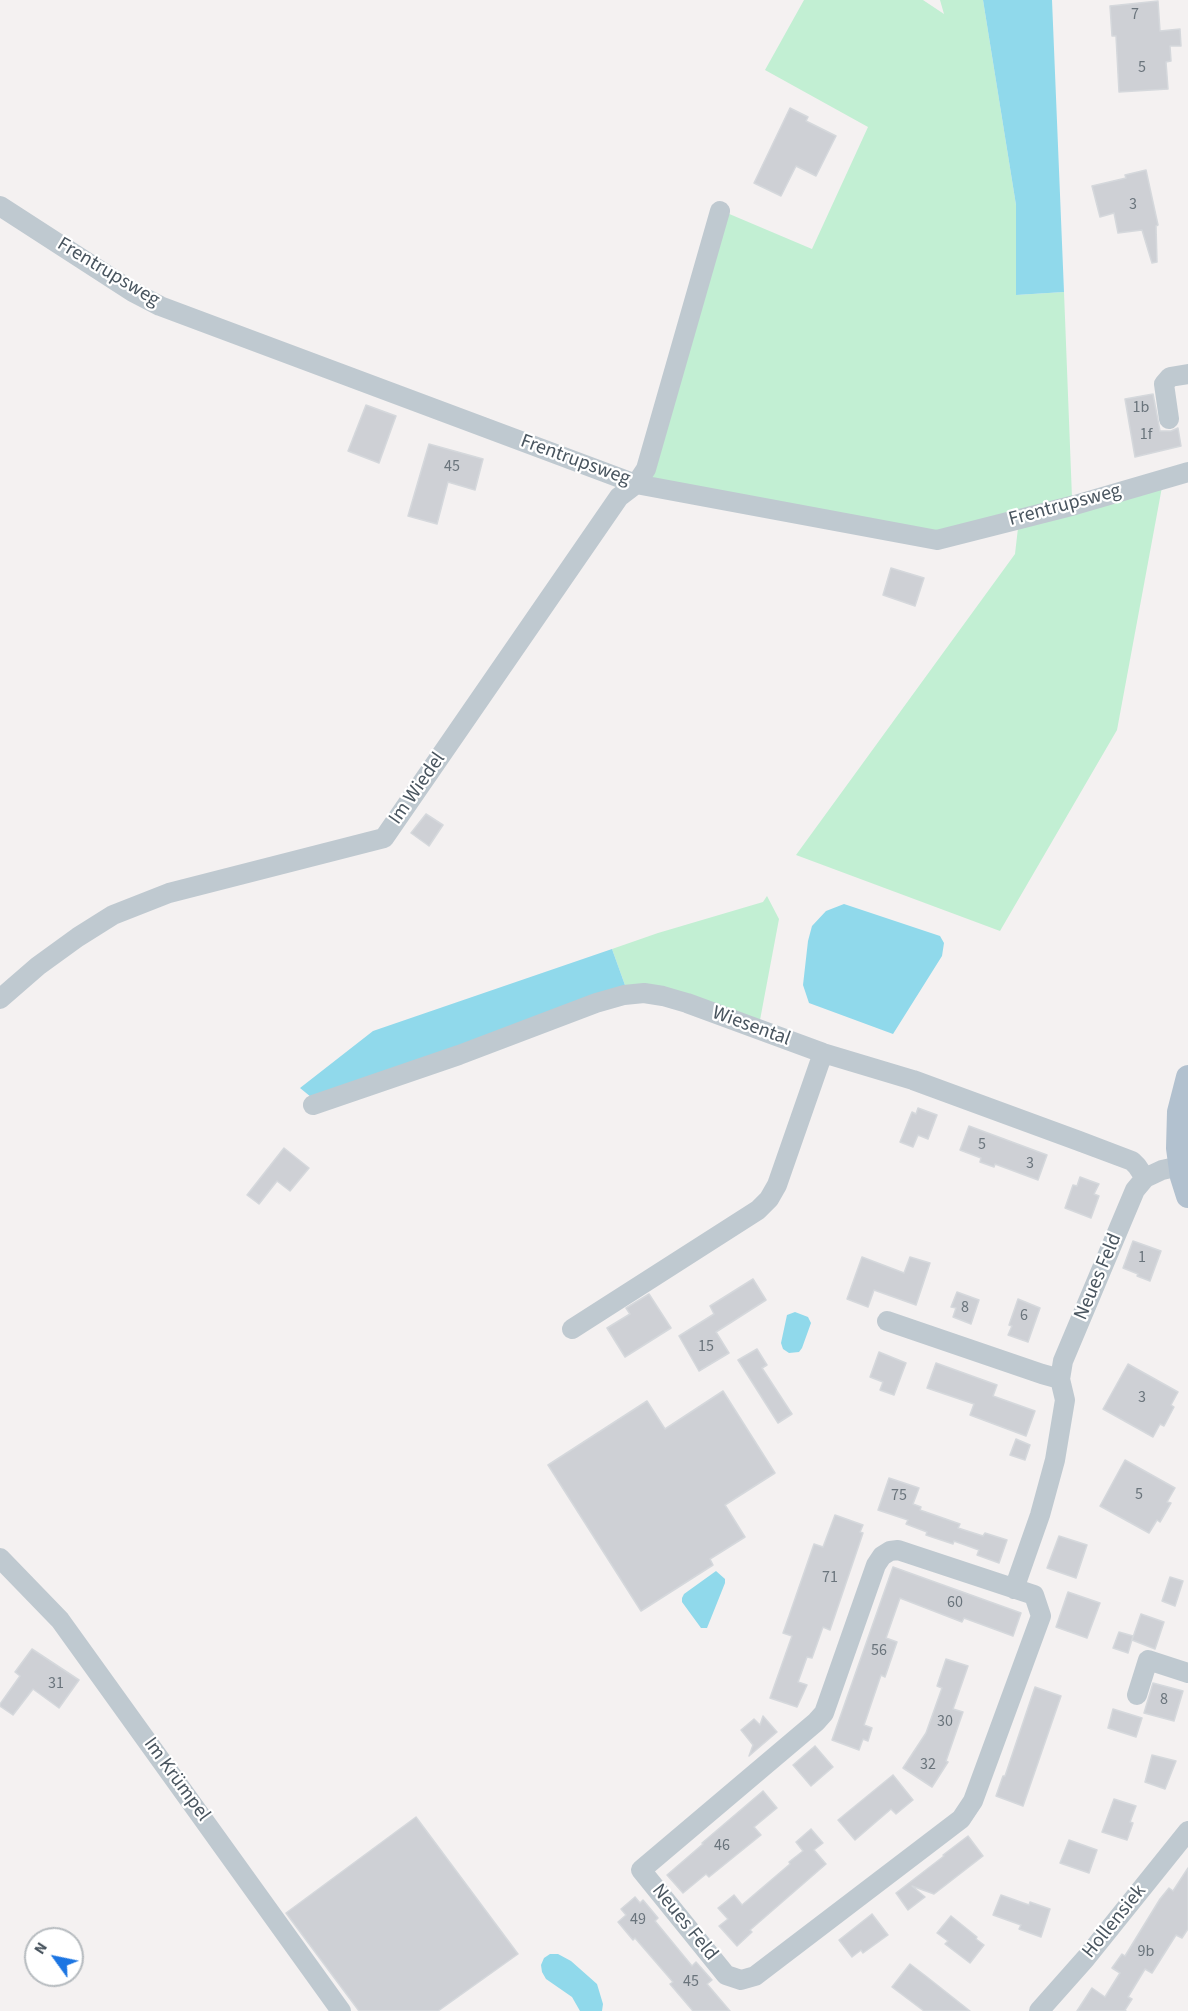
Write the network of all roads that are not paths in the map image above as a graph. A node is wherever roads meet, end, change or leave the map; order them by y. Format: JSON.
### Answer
{"nodes":[{"id":1,"x":0,"y":206,"type":"edge"},
{"id":2,"x":720,"y":211,"type":"dead end"},
{"id":3,"x":1188,"y":374,"type":"edge"},
{"id":4,"x":1169,"y":419,"type":"dead end"},
{"id":5,"x":1188,"y":472,"type":"edge"},
{"id":6,"x":636,"y":484,"type":"junction"},
{"id":7,"x":0,"y":999,"type":"edge"},
{"id":8,"x":823,"y":1053,"type":"junction"},
{"id":9,"x":1188,"y":1077,"type":"edge"},
{"id":10,"x":313,"y":1105,"type":"dead end"},
{"id":11,"x":1180,"y":1166,"type":"junction"},
{"id":12,"x":1144,"y":1178,"type":"junction"},
{"id":13,"x":1188,"y":1196,"type":"edge"},
{"id":14,"x":887,"y":1321,"type":"dead end"},
{"id":15,"x":572,"y":1329,"type":"dead end"},
{"id":16,"x":1060,"y":1379,"type":"junction"},
{"id":17,"x":0,"y":1558,"type":"edge"},
{"id":18,"x":1014,"y":1589,"type":"junction"},
{"id":19,"x":1188,"y":1673,"type":"edge"},
{"id":20,"x":1137,"y":1695,"type":"dead end"},
{"id":21,"x":1188,"y":1831,"type":"edge"},
{"id":22,"x":341,"y":2011,"type":"edge"},
{"id":23,"x":1039,"y":2011,"type":"edge"}],
"edges":[{"from":1,"to":6,"type":"street","name":"Frentrupsweg"},
{"from":2,"to":6,"type":"street"},
{"from":3,"to":4,"type":"street"},
{"from":5,"to":6,"type":"street","name":"Frentrupsweg"},
{"from":6,"to":7,"type":"street","name":"Im Wiedel"},
{"from":8,"to":10,"type":"street","name":"Wiesental"},
{"from":8,"to":12,"type":"street","name":"Wiesental"},
{"from":8,"to":15,"type":"street"},
{"from":9,"to":11,"type":"main road"},
{"from":11,"to":12,"type":"street"},
{"from":11,"to":13,"type":"main road"},
{"from":12,"to":16,"type":"street","name":"Neues Feld"},
{"from":14,"to":16,"type":"street"},
{"from":16,"to":18,"type":"street","name":"Neues Feld"},
{"from":17,"to":22,"type":"street","name":"Im Krümpel"},
{"from":18,"to":18,"type":"street","name":"Neues Feld"},
{"from":19,"to":20,"type":"street"},
{"from":21,"to":23,"type":"street","name":"Hollensiek"}]}
